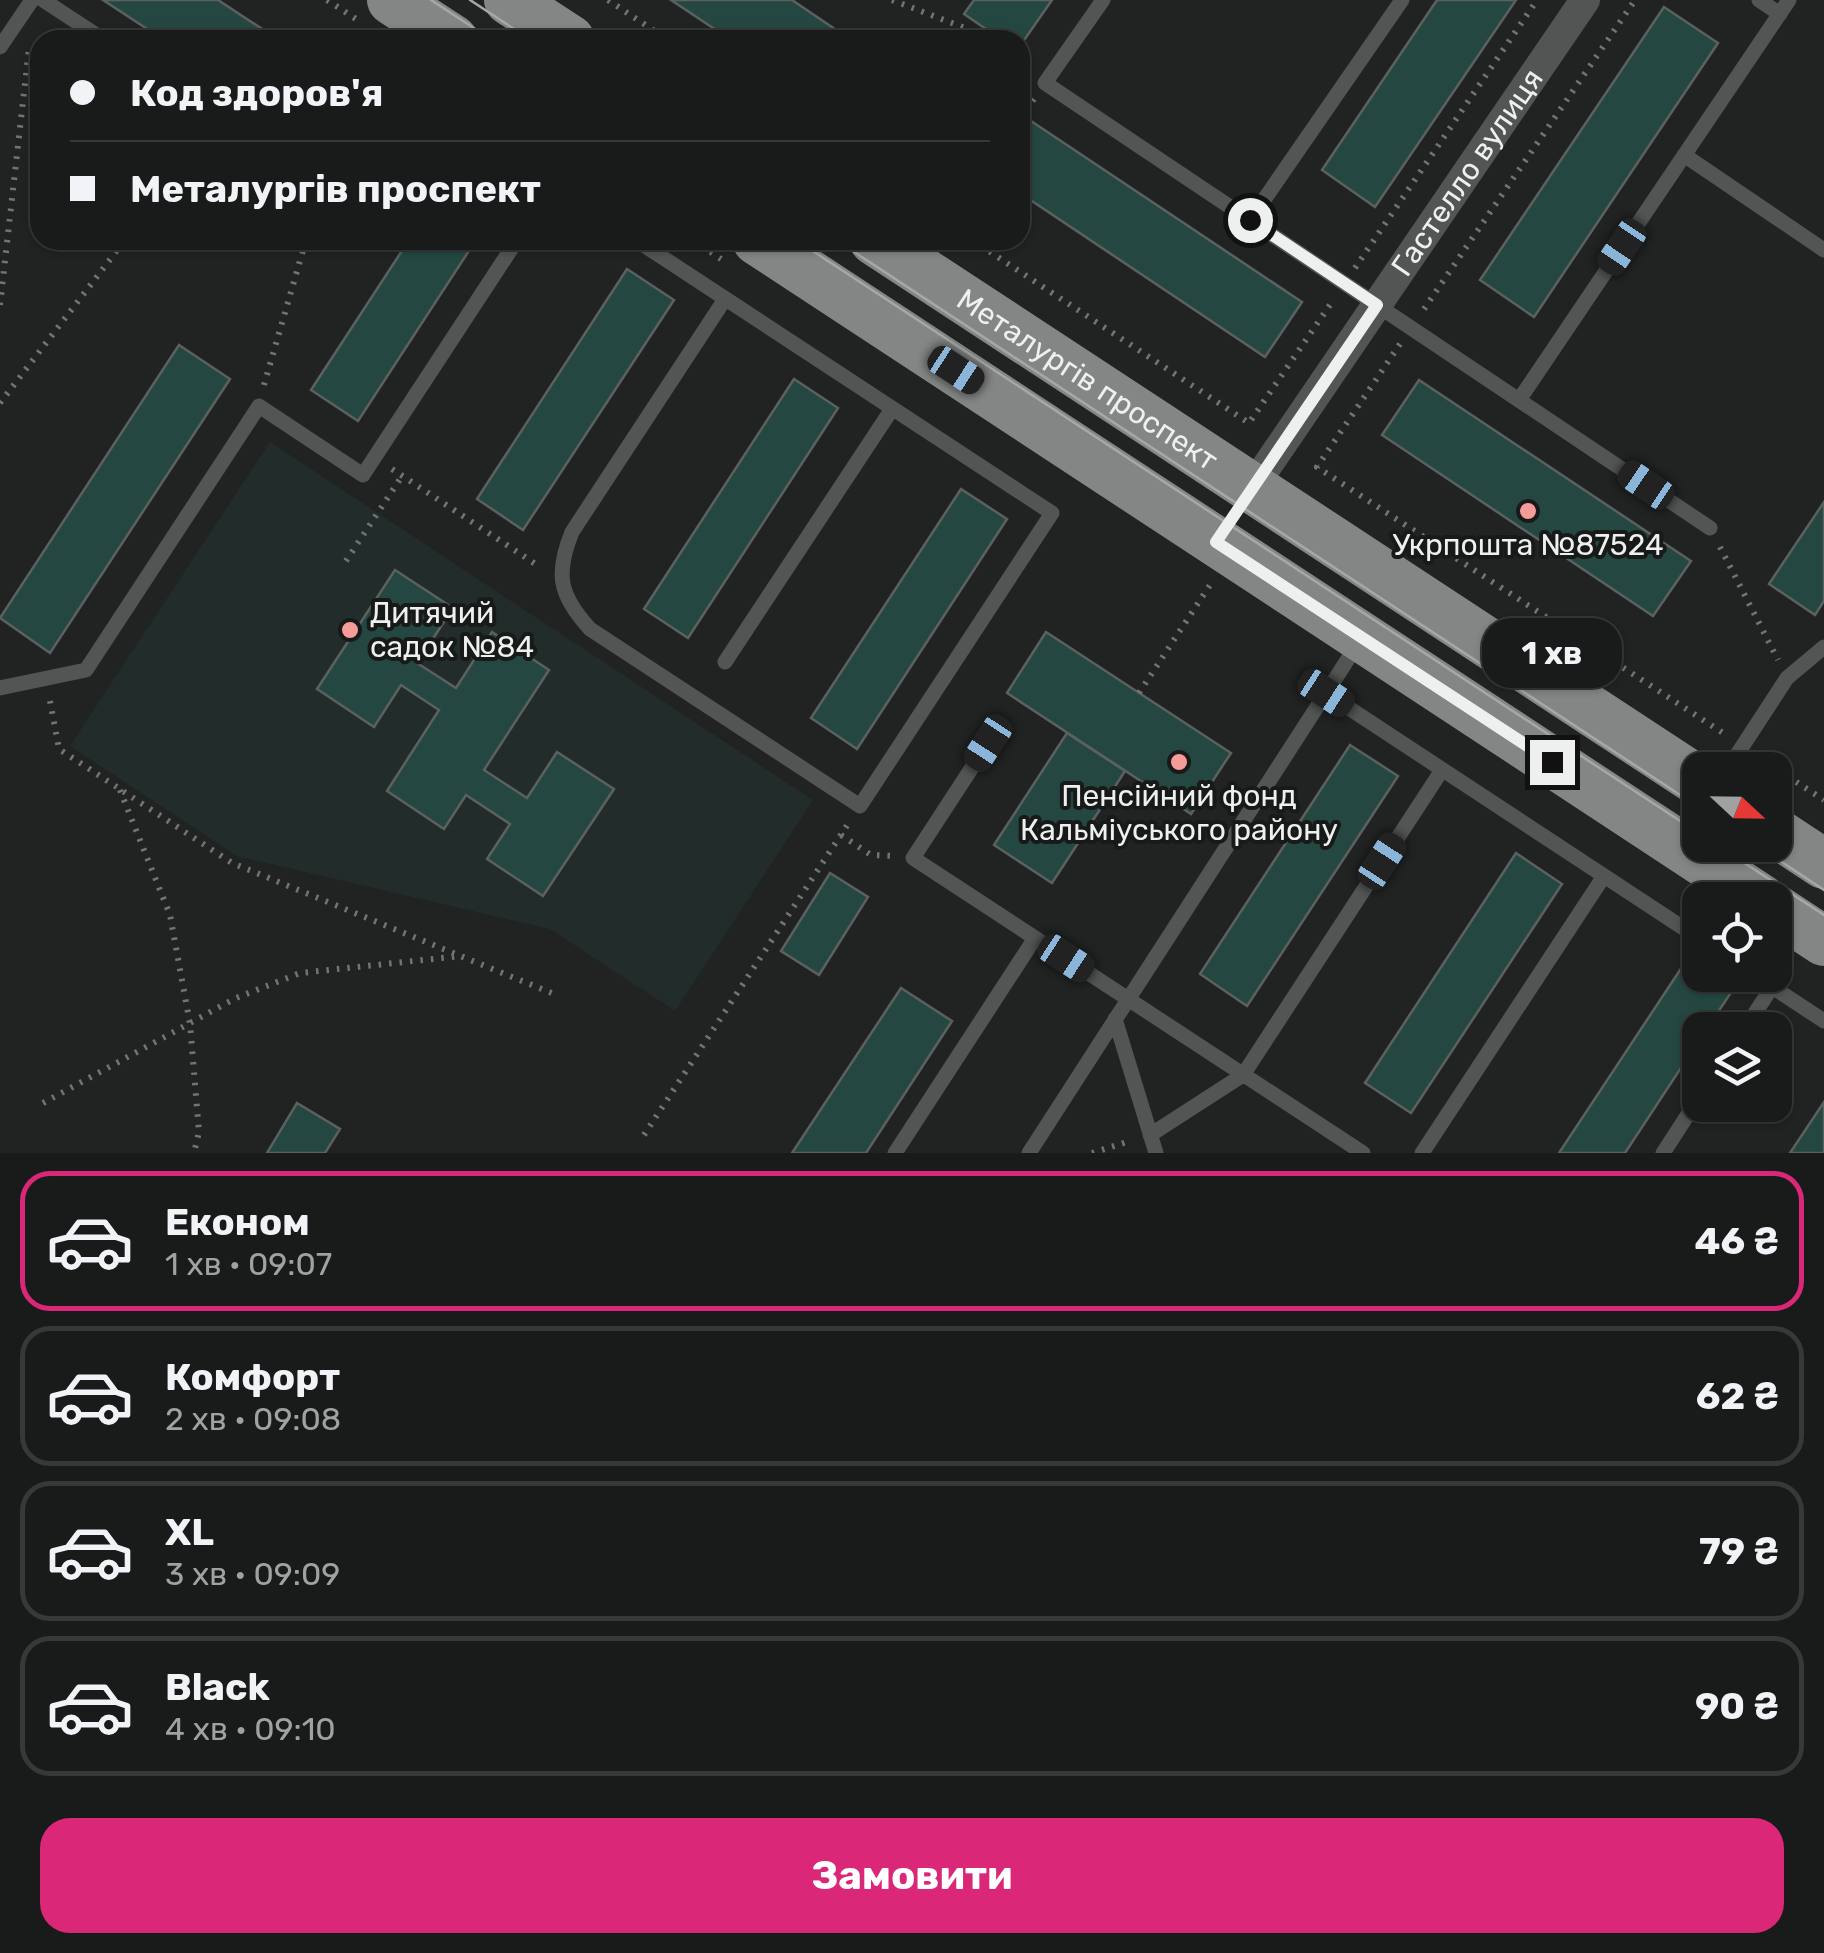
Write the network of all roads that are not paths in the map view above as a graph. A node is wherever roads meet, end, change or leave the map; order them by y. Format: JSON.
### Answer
{"nodes":[{"id":1,"x":32,"y":0,"type":"edge"},
{"id":2,"x":43,"y":0,"type":"edge"},
{"id":3,"x":392,"y":0,"type":"edge"},
{"id":4,"x":509,"y":0,"type":"edge"},
{"id":5,"x":1103,"y":0,"type":"edge"},
{"id":6,"x":1402,"y":0,"type":"edge"},
{"id":7,"x":1585,"y":0,"type":"edge"},
{"id":8,"x":1759,"y":0,"type":"edge"},
{"id":9,"x":1784,"y":7,"type":"edge"},
{"id":10,"x":89,"y":30,"type":"edge"},
{"id":11,"x":437,"y":30,"type":"edge"},
{"id":12,"x":555,"y":30,"type":"edge"},
{"id":13,"x":0,"y":47,"type":"edge"},
{"id":14,"x":1684,"y":155,"type":"junction"},
{"id":15,"x":1250,"y":220,"type":"junction"},
{"id":16,"x":510,"y":250,"type":"edge"},
{"id":17,"x":651,"y":250,"type":"edge"},
{"id":18,"x":771,"y":250,"type":"edge"},
{"id":19,"x":889,"y":250,"type":"edge"},
{"id":20,"x":1824,"y":250,"type":"edge"},
{"id":21,"x":725,"y":299,"type":"junction"},
{"id":22,"x":1377,"y":305,"type":"junction"},
{"id":23,"x":1519,"y":400,"type":"junction"},
{"id":24,"x":892,"y":408,"type":"junction"},
{"id":25,"x":1252,"y":488,"type":"junction"},
{"id":26,"x":1710,"y":528,"type":"road end"},
{"id":27,"x":1214,"y":561,"type":"junction"},
{"id":28,"x":1362,"y":637,"type":"junction"},
{"id":29,"x":1824,"y":648,"type":"edge"},
{"id":30,"x":725,"y":662,"type":"dead end"},
{"id":31,"x":0,"y":688,"type":"edge"},
{"id":32,"x":1326,"y":693,"type":"junction"},
{"id":33,"x":988,"y":743,"type":"dead end"},
{"id":34,"x":1738,"y":752,"type":"edge"},
{"id":35,"x":1442,"y":770,"type":"junction"},
{"id":36,"x":1682,"y":770,"type":"edge"},
{"id":37,"x":1682,"y":824,"type":"edge"},
{"id":38,"x":1792,"y":843,"type":"edge"},
{"id":39,"x":1723,"y":862,"type":"edge"},
{"id":40,"x":1824,"y":864,"type":"edge"},
{"id":41,"x":1604,"y":876,"type":"junction"},
{"id":42,"x":1744,"y":882,"type":"edge"},
{"id":43,"x":1792,"y":920,"type":"edge"},
{"id":44,"x":1682,"y":927,"type":"edge"},
{"id":45,"x":1035,"y":938,"type":"junction"},
{"id":46,"x":1824,"y":941,"type":"edge"},
{"id":47,"x":1781,"y":992,"type":"edge"},
{"id":48,"x":1128,"y":999,"type":"junction"},
{"id":49,"x":1115,"y":1019,"type":"junction"},
{"id":50,"x":1824,"y":1021,"type":"edge"},
{"id":51,"x":1243,"y":1074,"type":"junction"},
{"id":52,"x":1683,"y":1122,"type":"edge"},
{"id":53,"x":1150,"y":1134,"type":"junction"},
{"id":54,"x":1348,"y":1148,"type":"edge"},
{"id":55,"x":895,"y":1153,"type":"edge"},
{"id":56,"x":1029,"y":1153,"type":"edge"},
{"id":57,"x":1156,"y":1153,"type":"edge"},
{"id":58,"x":1363,"y":1153,"type":"edge"},
{"id":59,"x":1422,"y":1153,"type":"edge"},
{"id":60,"x":1663,"y":1153,"type":"edge"}],
"edges":[{"from":1,"to":13,"type":"lane"},
{"from":2,"to":10,"type":"lane"},
{"from":3,"to":11,"type":"main road"},
{"from":4,"to":12,"type":"main road"},
{"from":5,"to":15,"type":"lane"},
{"from":6,"to":15,"type":"lane"},
{"from":7,"to":22,"type":"street","name":"Гастелло вулиця"},
{"from":8,"to":9,"type":"lane"},
{"from":9,"to":14,"type":"lane"},
{"from":14,"to":20,"type":"lane"},
{"from":14,"to":23,"type":"lane"},
{"from":15,"to":22,"type":"lane"},
{"from":16,"to":31,"type":"lane"},
{"from":17,"to":21,"type":"lane"},
{"from":18,"to":27,"type":"main road"},
{"from":19,"to":25,"type":"main road","name":"Металургів проспект"},
{"from":21,"to":24,"type":"lane"},
{"from":21,"to":24,"type":"lane"},
{"from":22,"to":23,"type":"lane"},
{"from":22,"to":25,"type":"street","name":"Гастелло вулиця"},
{"from":23,"to":26,"type":"lane"},
{"from":24,"to":30,"type":"lane"},
{"from":25,"to":27,"type":"main road","name":"Гастелло вулиця"},
{"from":25,"to":36,"type":"main road","name":"Металургів проспект"},
{"from":27,"to":28,"type":"main road"},
{"from":28,"to":32,"type":"lane"},
{"from":28,"to":37,"type":"main road"},
{"from":29,"to":34,"type":"lane"},
{"from":32,"to":35,"type":"lane"},
{"from":32,"to":48,"type":"lane"},
{"from":33,"to":45,"type":"lane"},
{"from":35,"to":41,"type":"lane"},
{"from":35,"to":51,"type":"lane"},
{"from":38,"to":40,"type":"main road"},
{"from":39,"to":42,"type":"main road"},
{"from":41,"to":44,"type":"lane"},
{"from":41,"to":59,"type":"lane"},
{"from":43,"to":46,"type":"main road"},
{"from":45,"to":48,"type":"lane"},
{"from":45,"to":55,"type":"lane"},
{"from":47,"to":50,"type":"lane"},
{"from":48,"to":49,"type":"lane"},
{"from":48,"to":51,"type":"lane"},
{"from":49,"to":53,"type":"lane"},
{"from":49,"to":56,"type":"lane"},
{"from":51,"to":53,"type":"lane"},
{"from":51,"to":54,"type":"lane"},
{"from":52,"to":60,"type":"lane"},
{"from":53,"to":57,"type":"lane"},
{"from":54,"to":58,"type":"lane"}]}
